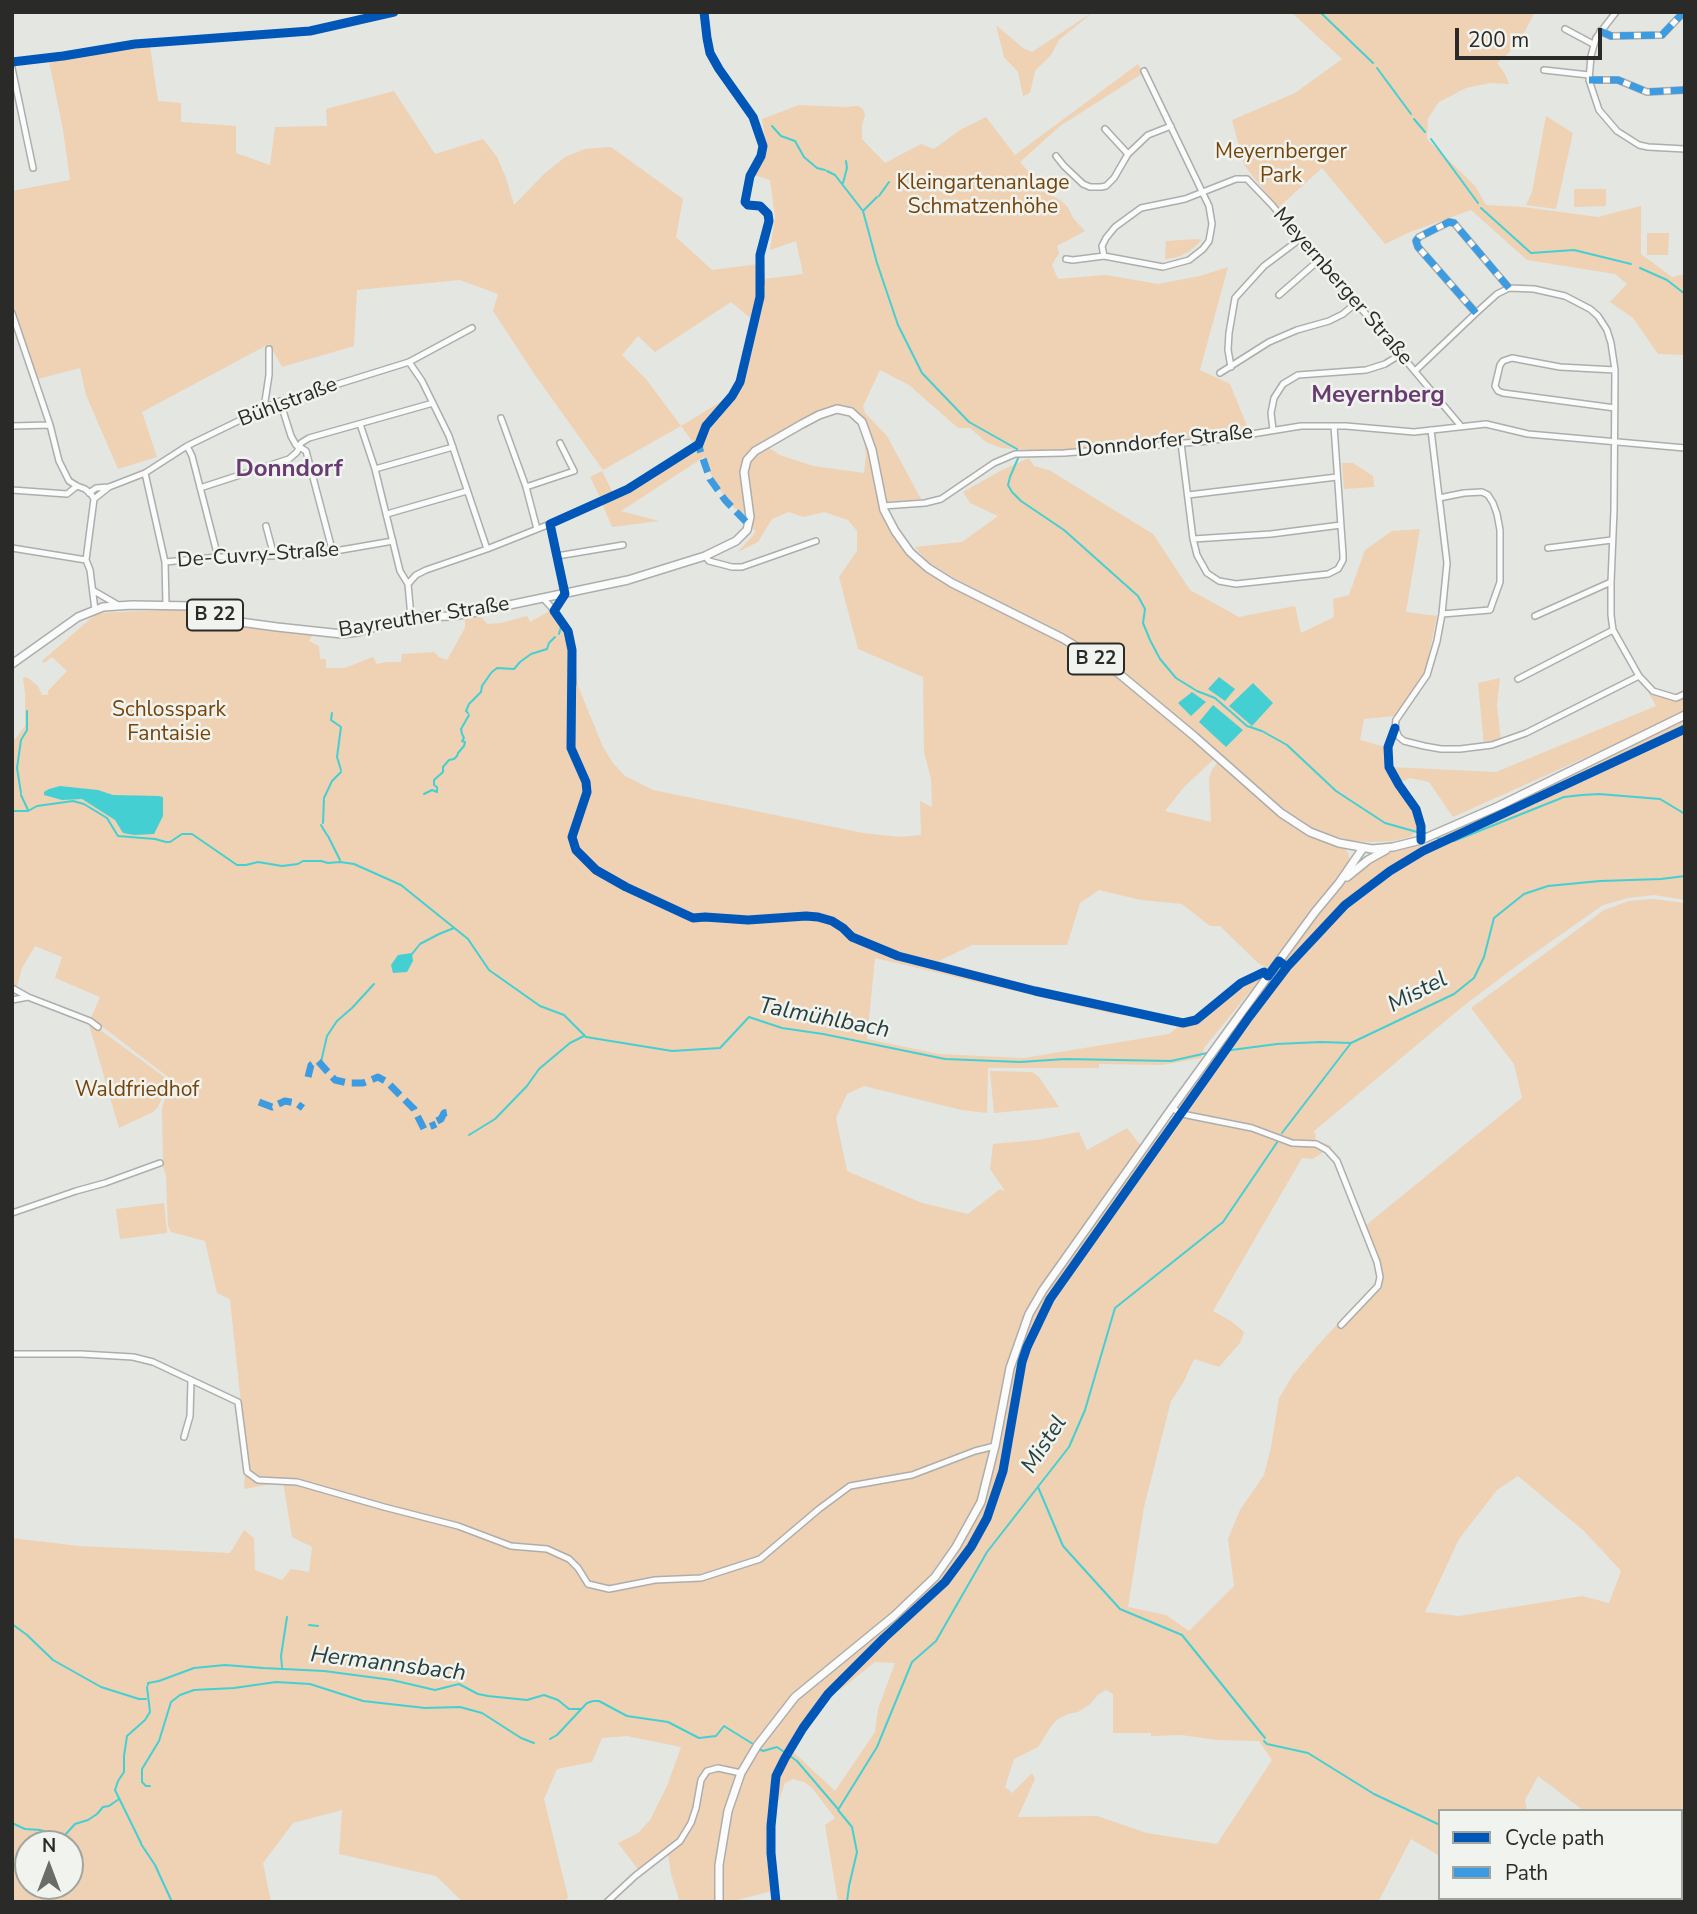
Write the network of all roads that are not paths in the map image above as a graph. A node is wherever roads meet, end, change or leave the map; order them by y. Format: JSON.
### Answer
{"nodes":[{"id":1,"x":704,"y":12,"type":"edge"},
{"id":2,"x":1615,"y":12,"type":"edge"},
{"id":3,"x":1685,"y":12,"type":"edge"},
{"id":4,"x":1565,"y":29,"type":"dead end"},
{"id":5,"x":1600,"y":31,"type":"junction"},
{"id":6,"x":1593,"y":44,"type":"junction"},
{"id":7,"x":12,"y":68,"type":"edge"},
{"id":8,"x":1544,"y":70,"type":"dead end"},
{"id":9,"x":1144,"y":71,"type":"dead end"},
{"id":10,"x":1589,"y":78,"type":"junction"},
{"id":11,"x":1685,"y":90,"type":"edge"},
{"id":12,"x":1171,"y":126,"type":"junction"},
{"id":13,"x":1105,"y":129,"type":"dead end"},
{"id":14,"x":1685,"y":149,"type":"edge"},
{"id":15,"x":1128,"y":155,"type":"junction"},
{"id":16,"x":1056,"y":156,"type":"dead end"},
{"id":17,"x":33,"y":167,"type":"dead end"},
{"id":18,"x":1204,"y":192,"type":"junction"},
{"id":19,"x":1300,"y":239,"type":"junction"},
{"id":20,"x":1104,"y":256,"type":"junction"},
{"id":21,"x":1066,"y":259,"type":"dead end"},
{"id":22,"x":1319,"y":260,"type":"junction"},
{"id":23,"x":761,"y":283,"type":"dead end"},
{"id":24,"x":1509,"y":288,"type":"junction"},
{"id":25,"x":1279,"y":295,"type":"dead end"},
{"id":26,"x":1356,"y":303,"type":"junction"},
{"id":27,"x":12,"y":313,"type":"edge"},
{"id":28,"x":1476,"y":313,"type":"junction"},
{"id":29,"x":472,"y":328,"type":"dead end"},
{"id":30,"x":269,"y":349,"type":"dead end"},
{"id":31,"x":1401,"y":354,"type":"junction"},
{"id":32,"x":409,"y":362,"type":"junction"},
{"id":33,"x":1231,"y":367,"type":"junction"},
{"id":34,"x":1615,"y":370,"type":"junction"},
{"id":35,"x":1415,"y":371,"type":"junction"},
{"id":36,"x":1220,"y":373,"type":"dead end"},
{"id":37,"x":280,"y":401,"type":"junction"},
{"id":38,"x":433,"y":402,"type":"junction"},
{"id":39,"x":264,"y":408,"type":"junction"},
{"id":40,"x":1615,"y":408,"type":"junction"},
{"id":41,"x":501,"y":418,"type":"dead end"},
{"id":42,"x":360,"y":424,"type":"junction"},
{"id":43,"x":50,"y":425,"type":"junction"},
{"id":44,"x":1460,"y":425,"type":"junction"},
{"id":45,"x":12,"y":426,"type":"edge"},
{"id":46,"x":1334,"y":426,"type":"junction"},
{"id":47,"x":1273,"y":430,"type":"junction"},
{"id":48,"x":1431,"y":430,"type":"junction"},
{"id":49,"x":1615,"y":442,"type":"junction"},
{"id":50,"x":560,"y":443,"type":"dead end"},
{"id":51,"x":1181,"y":443,"type":"junction"},
{"id":52,"x":187,"y":446,"type":"junction"},
{"id":53,"x":299,"y":447,"type":"junction"},
{"id":54,"x":453,"y":447,"type":"junction"},
{"id":55,"x":1685,"y":448,"type":"edge"},
{"id":56,"x":375,"y":469,"type":"junction"},
{"id":57,"x":145,"y":473,"type":"junction"},
{"id":58,"x":1337,"y":477,"type":"junction"},
{"id":59,"x":77,"y":486,"type":"junction"},
{"id":60,"x":109,"y":487,"type":"junction"},
{"id":61,"x":526,"y":487,"type":"junction"},
{"id":62,"x":200,"y":488,"type":"junction"},
{"id":63,"x":12,"y":490,"type":"edge"},
{"id":64,"x":467,"y":491,"type":"junction"},
{"id":65,"x":89,"y":493,"type":"junction"},
{"id":66,"x":1188,"y":495,"type":"junction"},
{"id":67,"x":613,"y":496,"type":"dead end"},
{"id":68,"x":1439,"y":498,"type":"junction"},
{"id":69,"x":94,"y":499,"type":"junction"},
{"id":70,"x":883,"y":506,"type":"junction"},
{"id":71,"x":387,"y":514,"type":"junction"},
{"id":72,"x":550,"y":524,"type":"junction"},
{"id":73,"x":1340,"y":525,"type":"junction"},
{"id":74,"x":266,"y":526,"type":"dead end"},
{"id":75,"x":537,"y":529,"type":"junction"},
{"id":76,"x":1193,"y":539,"type":"junction"},
{"id":77,"x":1612,"y":540,"type":"junction"},
{"id":78,"x":393,"y":541,"type":"junction"},
{"id":79,"x":816,"y":541,"type":"dead end"},
{"id":80,"x":623,"y":545,"type":"dead end"},
{"id":81,"x":12,"y":548,"type":"edge"},
{"id":82,"x":1548,"y":548,"type":"dead end"},
{"id":83,"x":487,"y":549,"type":"junction"},
{"id":84,"x":333,"y":552,"type":"junction"},
{"id":85,"x":274,"y":556,"type":"junction"},
{"id":86,"x":557,"y":556,"type":"junction"},
{"id":87,"x":705,"y":556,"type":"junction"},
{"id":88,"x":218,"y":557,"type":"junction"},
{"id":89,"x":86,"y":560,"type":"junction"},
{"id":90,"x":165,"y":562,"type":"junction"},
{"id":91,"x":1611,"y":582,"type":"junction"},
{"id":92,"x":408,"y":584,"type":"junction"},
{"id":93,"x":93,"y":591,"type":"junction"},
{"id":94,"x":565,"y":594,"type":"junction"},
{"id":95,"x":102,"y":597,"type":"junction"},
{"id":96,"x":543,"y":598,"type":"junction"},
{"id":97,"x":166,"y":605,"type":"junction"},
{"id":98,"x":118,"y":606,"type":"junction"},
{"id":99,"x":99,"y":609,"type":"junction"},
{"id":100,"x":554,"y":611,"type":"junction"},
{"id":101,"x":1442,"y":614,"type":"junction"},
{"id":102,"x":1535,"y":616,"type":"dead end"},
{"id":103,"x":411,"y":617,"type":"junction"},
{"id":104,"x":1614,"y":630,"type":"junction"},
{"id":105,"x":13,"y":663,"type":"edge"},
{"id":106,"x":12,"y":673,"type":"edge"},
{"id":107,"x":1639,"y":676,"type":"junction"},
{"id":108,"x":1518,"y":679,"type":"dead end"},
{"id":109,"x":573,"y":683,"type":"dead end"},
{"id":110,"x":1685,"y":694,"type":"edge"},
{"id":111,"x":1685,"y":715,"type":"edge"},
{"id":112,"x":1339,"y":842,"type":"junction"},
{"id":113,"x":1393,"y":847,"type":"junction"},
{"id":114,"x":1364,"y":848,"type":"junction"},
{"id":115,"x":1357,"y":864,"type":"junction"},
{"id":116,"x":12,"y":988,"type":"edge"},
{"id":117,"x":28,"y":997,"type":"junction"},
{"id":118,"x":12,"y":999,"type":"edge"},
{"id":119,"x":98,"y":1027,"type":"dead end"},
{"id":120,"x":1172,"y":1108,"type":"junction"},
{"id":121,"x":160,"y":1163,"type":"dead end"},
{"id":122,"x":12,"y":1213,"type":"edge"},
{"id":123,"x":1341,"y":1325,"type":"dead end"},
{"id":124,"x":12,"y":1354,"type":"edge"},
{"id":125,"x":191,"y":1380,"type":"junction"},
{"id":126,"x":184,"y":1437,"type":"dead end"},
{"id":127,"x":995,"y":1446,"type":"junction"},
{"id":128,"x":741,"y":1773,"type":"junction"},
{"id":129,"x":615,"y":1894,"type":"junction"},
{"id":130,"x":607,"y":1902,"type":"edge"},
{"id":131,"x":621,"y":1902,"type":"edge"},
{"id":132,"x":719,"y":1902,"type":"edge"}],
"edges":[{"from":1,"to":23,"type":"street"},
{"from":2,"to":5,"type":"street"},
{"from":3,"to":5,"type":"street"},
{"from":4,"to":6,"type":"street"},
{"from":5,"to":6,"type":"street"},
{"from":6,"to":10,"type":"street"},
{"from":7,"to":17,"type":"street"},
{"from":8,"to":10,"type":"street"},
{"from":9,"to":12,"type":"street"},
{"from":10,"to":11,"type":"street"},
{"from":10,"to":14,"type":"street"},
{"from":12,"to":15,"type":"street"},
{"from":12,"to":18,"type":"street"},
{"from":13,"to":15,"type":"street"},
{"from":15,"to":16,"type":"street"},
{"from":18,"to":19,"type":"street","name":"Meyernberger Straße"},
{"from":18,"to":20,"type":"street"},
{"from":18,"to":20,"type":"street"},
{"from":19,"to":22,"type":"street","name":"Meyernberger Straße"},
{"from":19,"to":33,"type":"street"},
{"from":20,"to":21,"type":"street"},
{"from":22,"to":25,"type":"street"},
{"from":22,"to":26,"type":"street","name":"Meyernberger Straße"},
{"from":24,"to":28,"type":"street"},
{"from":24,"to":28,"type":"street"},
{"from":24,"to":34,"type":"street"},
{"from":26,"to":31,"type":"street","name":"Meyernberger Straße"},
{"from":26,"to":33,"type":"street"},
{"from":27,"to":43,"type":"street"},
{"from":28,"to":35,"type":"street"},
{"from":29,"to":32,"type":"street","name":"Bühlstraße"},
{"from":30,"to":39,"type":"street"},
{"from":31,"to":35,"type":"street","name":"Meyernberger Straße"},
{"from":31,"to":47,"type":"street"},
{"from":32,"to":37,"type":"street","name":"Bühlstraße"},
{"from":32,"to":38,"type":"street"},
{"from":33,"to":36,"type":"street"},
{"from":34,"to":40,"type":"street"},
{"from":34,"to":40,"type":"street"},
{"from":35,"to":44,"type":"street","name":"Meyernberger Straße"},
{"from":37,"to":39,"type":"street","name":"Bühlstraße"},
{"from":37,"to":53,"type":"street"},
{"from":38,"to":42,"type":"street"},
{"from":38,"to":54,"type":"street"},
{"from":39,"to":52,"type":"street","name":"Bühlstraße"},
{"from":40,"to":49,"type":"street"},
{"from":41,"to":61,"type":"street"},
{"from":42,"to":53,"type":"street"},
{"from":42,"to":56,"type":"street"},
{"from":43,"to":45,"type":"street"},
{"from":43,"to":59,"type":"street"},
{"from":44,"to":48,"type":"street","name":"Donndorfer Straße"},
{"from":44,"to":49,"type":"street"},
{"from":46,"to":47,"type":"street","name":"Donndorfer Straße"},
{"from":46,"to":48,"type":"street","name":"Donndorfer Straße"},
{"from":46,"to":58,"type":"street"},
{"from":47,"to":51,"type":"street","name":"Donndorfer Straße"},
{"from":48,"to":68,"type":"street"},
{"from":49,"to":55,"type":"street"},
{"from":49,"to":77,"type":"street"},
{"from":50,"to":61,"type":"street"},
{"from":51,"to":66,"type":"street"},
{"from":51,"to":70,"type":"street","name":"Donndorfer Straße"},
{"from":52,"to":57,"type":"street","name":"Bühlstraße"},
{"from":52,"to":62,"type":"street"},
{"from":53,"to":62,"type":"street"},
{"from":53,"to":84,"type":"street"},
{"from":54,"to":56,"type":"street"},
{"from":54,"to":64,"type":"street"},
{"from":56,"to":71,"type":"street"},
{"from":57,"to":60,"type":"street","name":"Bühlstraße"},
{"from":57,"to":90,"type":"street"},
{"from":58,"to":66,"type":"street"},
{"from":58,"to":73,"type":"street"},
{"from":59,"to":63,"type":"street"},
{"from":59,"to":65,"type":"street"},
{"from":60,"to":65,"type":"street","name":"Bühlstraße"},
{"from":60,"to":69,"type":"street","name":"Bühlstraße"},
{"from":61,"to":75,"type":"street"},
{"from":62,"to":88,"type":"street"},
{"from":64,"to":71,"type":"street"},
{"from":64,"to":83,"type":"street"},
{"from":65,"to":69,"type":"street"},
{"from":66,"to":76,"type":"street"},
{"from":67,"to":72,"type":"street"},
{"from":68,"to":101,"type":"street"},
{"from":68,"to":101,"type":"street"},
{"from":69,"to":89,"type":"street"},
{"from":70,"to":87,"type":"main road","number":"B 22"},
{"from":70,"to":112,"type":"main road","number":"B 22"},
{"from":71,"to":78,"type":"street"},
{"from":72,"to":75,"type":"street"},
{"from":72,"to":86,"type":"street"},
{"from":73,"to":76,"type":"street"},
{"from":73,"to":76,"type":"street"},
{"from":74,"to":85,"type":"street"},
{"from":75,"to":83,"type":"street"},
{"from":77,"to":82,"type":"street"},
{"from":77,"to":91,"type":"street"},
{"from":78,"to":84,"type":"street","name":"De-Cuvry-Straße"},
{"from":78,"to":92,"type":"street"},
{"from":79,"to":87,"type":"street"},
{"from":80,"to":86,"type":"street"},
{"from":81,"to":89,"type":"street"},
{"from":83,"to":92,"type":"street"},
{"from":84,"to":85,"type":"street","name":"De-Cuvry-Straße"},
{"from":85,"to":88,"type":"street","name":"De-Cuvry-Straße"},
{"from":86,"to":94,"type":"street"},
{"from":87,"to":94,"type":"main road","name":"Bayreuther Straße","number":"B 22"},
{"from":88,"to":90,"type":"street","name":"De-Cuvry-Straße"},
{"from":89,"to":93,"type":"street"},
{"from":90,"to":97,"type":"street"},
{"from":91,"to":102,"type":"street"},
{"from":91,"to":104,"type":"street"},
{"from":92,"to":103,"type":"street"},
{"from":93,"to":95,"type":"street"},
{"from":93,"to":99,"type":"street"},
{"from":94,"to":96,"type":"main road","name":"Bayreuther Straße","number":"B 22"},
{"from":94,"to":100,"type":"street"},
{"from":95,"to":98,"type":"street"},
{"from":95,"to":99,"type":"street"},
{"from":96,"to":100,"type":"street"},
{"from":96,"to":103,"type":"main road","name":"Bayreuther Straße","number":"B 22"},
{"from":97,"to":98,"type":"main road","name":"Bayreuther Straße","number":"B 22"},
{"from":97,"to":103,"type":"main road","name":"Bayreuther Straße","number":"B 22"},
{"from":98,"to":99,"type":"main road","name":"Bayreuther Straße","number":"B 22"},
{"from":99,"to":105,"type":"main road","number":"B 22"},
{"from":100,"to":109,"type":"street"},
{"from":101,"to":107,"type":"street"},
{"from":104,"to":107,"type":"street"},
{"from":104,"to":108,"type":"street"},
{"from":105,"to":106,"type":"street"},
{"from":107,"to":110,"type":"street"},
{"from":111,"to":113,"type":"main road","number":"B 22"},
{"from":112,"to":114,"type":"main road","number":"B 22"},
{"from":112,"to":115,"type":"main road"},
{"from":113,"to":114,"type":"main road","number":"B 22"},
{"from":113,"to":115,"type":"main road"},
{"from":114,"to":115,"type":"main road"},
{"from":115,"to":120,"type":"main road"},
{"from":116,"to":117,"type":"street"},
{"from":117,"to":118,"type":"street"},
{"from":117,"to":119,"type":"street"},
{"from":120,"to":123,"type":"street"},
{"from":120,"to":127,"type":"main road"},
{"from":121,"to":122,"type":"street"},
{"from":124,"to":125,"type":"street"},
{"from":125,"to":126,"type":"street"},
{"from":125,"to":127,"type":"street"},
{"from":127,"to":128,"type":"main road"},
{"from":128,"to":129,"type":"street"},
{"from":128,"to":132,"type":"main road"},
{"from":129,"to":130,"type":"street"},
{"from":129,"to":131,"type":"street"}]}
